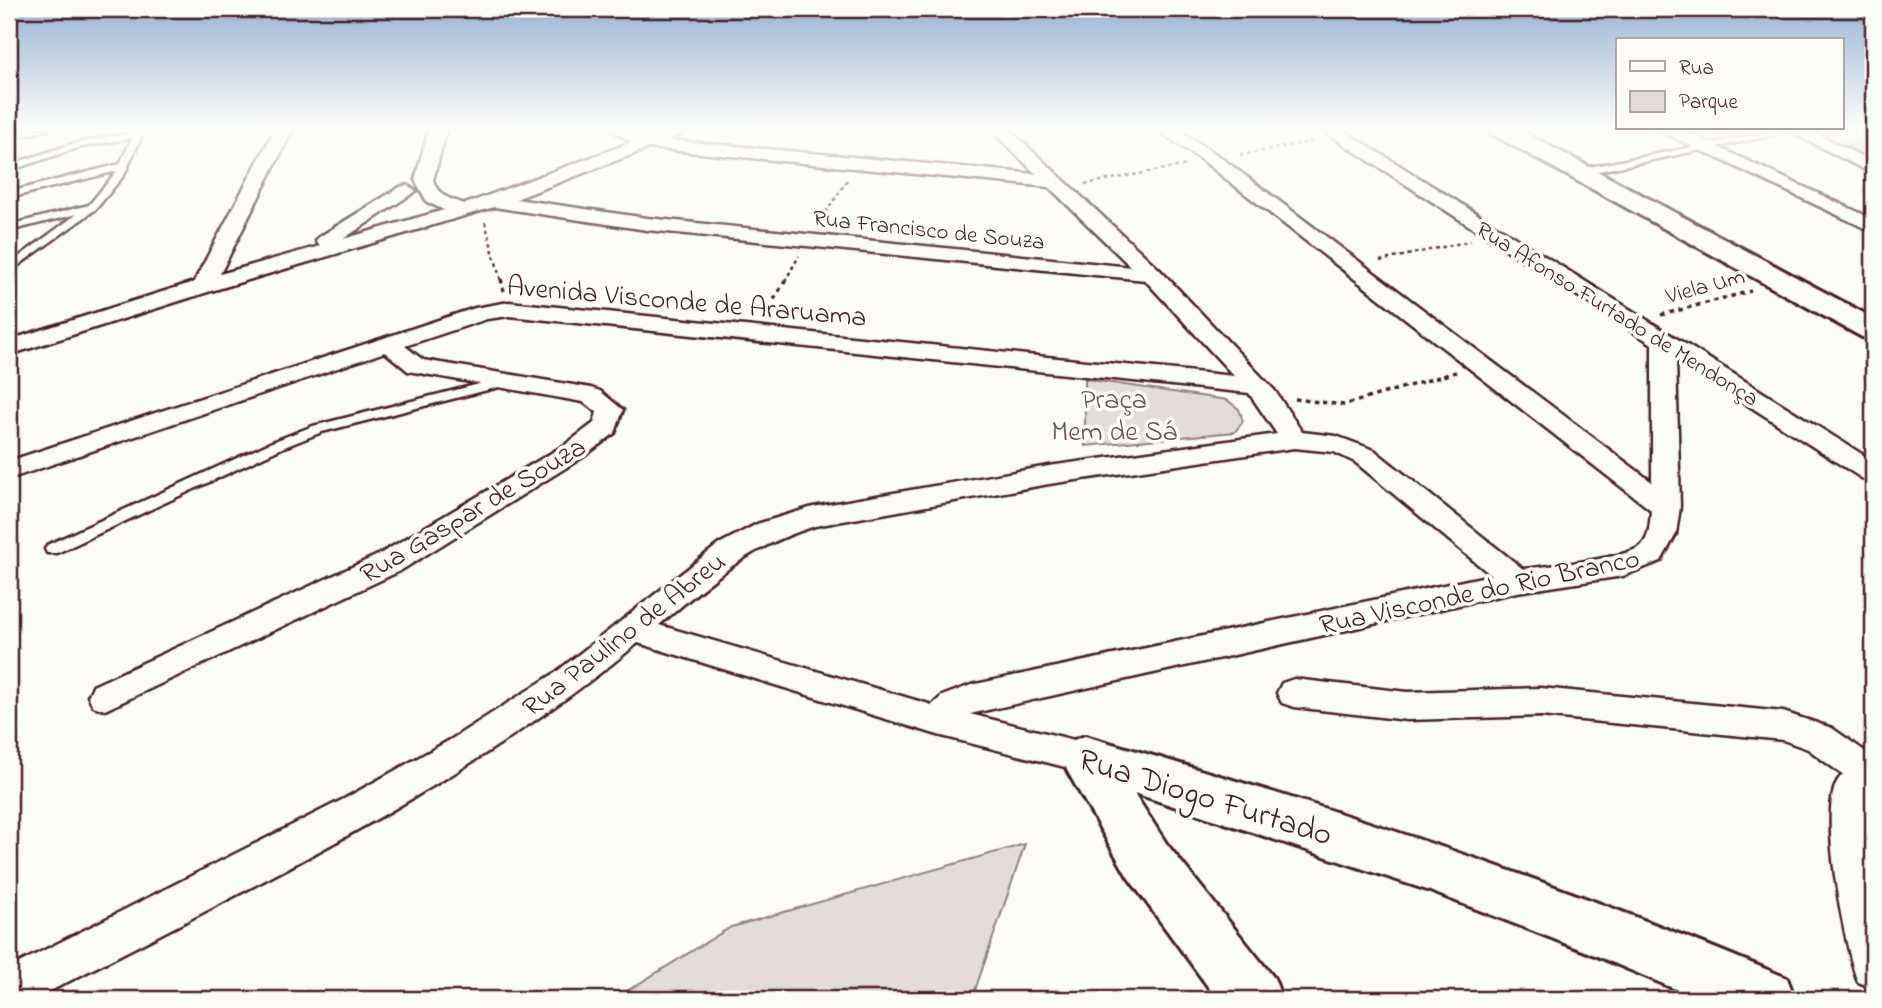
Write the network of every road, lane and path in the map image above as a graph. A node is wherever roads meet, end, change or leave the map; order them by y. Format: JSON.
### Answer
{"nodes":[{"id":1,"x":84,"y":176,"type":"edge"},
{"id":2,"x":116,"y":176,"type":"edge"},
{"id":3,"x":260,"y":176,"type":"edge"},
{"id":4,"x":425,"y":176,"type":"edge"},
{"id":5,"x":557,"y":176,"type":"edge"},
{"id":6,"x":974,"y":176,"type":"edge"},
{"id":7,"x":1051,"y":176,"type":"edge"},
{"id":8,"x":1115,"y":176,"type":"edge"},
{"id":9,"x":1234,"y":176,"type":"edge"},
{"id":10,"x":1402,"y":176,"type":"edge"},
{"id":11,"x":1587,"y":176,"type":"edge"},
{"id":12,"x":1767,"y":176,"type":"edge"},
{"id":13,"x":424,"y":180,"type":"junction"},
{"id":14,"x":1061,"y":185,"type":"junction"},
{"id":15,"x":407,"y":191,"type":"junction"},
{"id":16,"x":9,"y":195,"type":"edge"},
{"id":17,"x":480,"y":206,"type":"junction"},
{"id":18,"x":93,"y":207,"type":"junction"},
{"id":19,"x":429,"y":221,"type":"junction"},
{"id":20,"x":1873,"y":226,"type":"edge"},
{"id":21,"x":9,"y":228,"type":"edge"},
{"id":22,"x":1495,"y":235,"type":"junction"},
{"id":23,"x":299,"y":258,"type":"junction"},
{"id":24,"x":24,"y":259,"type":"junction"},
{"id":25,"x":9,"y":263,"type":"edge"},
{"id":26,"x":1352,"y":268,"type":"junction"},
{"id":27,"x":9,"y":269,"type":"edge"},
{"id":28,"x":1151,"y":274,"type":"junction"},
{"id":29,"x":1786,"y":282,"type":"junction"},
{"id":30,"x":203,"y":286,"type":"junction"},
{"id":31,"x":509,"y":309,"type":"junction"},
{"id":32,"x":1633,"y":322,"type":"junction"},
{"id":33,"x":1873,"y":330,"type":"edge"},
{"id":34,"x":1664,"y":342,"type":"junction"},
{"id":35,"x":390,"y":343,"type":"junction"},
{"id":36,"x":9,"y":348,"type":"edge"},
{"id":37,"x":1478,"y":365,"type":"junction"},
{"id":38,"x":503,"y":382,"type":"junction"},
{"id":39,"x":1261,"y":391,"type":"junction"},
{"id":40,"x":1294,"y":440,"type":"junction"},
{"id":41,"x":9,"y":470,"type":"edge"},
{"id":42,"x":1873,"y":473,"type":"edge"},
{"id":43,"x":1666,"y":507,"type":"junction"},
{"id":44,"x":52,"y":549,"type":"dead end"},
{"id":45,"x":1517,"y":581,"type":"junction"},
{"id":46,"x":633,"y":629,"type":"junction"},
{"id":47,"x":1294,"y":693,"type":"dead end"},
{"id":48,"x":105,"y":696,"type":"dead end"},
{"id":49,"x":939,"y":721,"type":"junction"},
{"id":50,"x":1085,"y":757,"type":"junction"},
{"id":51,"x":1873,"y":777,"type":"edge"},
{"id":52,"x":1873,"y":967,"type":"edge"},
{"id":53,"x":9,"y":990,"type":"edge"},
{"id":54,"x":1253,"y":999,"type":"edge"},
{"id":55,"x":1766,"y":999,"type":"edge"}],
"edges":[{"from":1,"to":16,"type":"lane"},
{"from":2,"to":18,"type":"lane"},
{"from":3,"to":30,"type":"street"},
{"from":4,"to":13,"type":"street"},
{"from":5,"to":17,"type":"street"},
{"from":6,"to":14,"type":"street"},
{"from":7,"to":14,"type":"street"},
{"from":8,"to":14,"type":"path"},
{"from":9,"to":26,"type":"street"},
{"from":10,"to":22,"type":"street","name":"Rua Afonso Furtado de Mendonça"},
{"from":11,"to":29,"type":"street"},
{"from":12,"to":20,"type":"street"},
{"from":13,"to":15,"type":"street"},
{"from":13,"to":17,"type":"street"},
{"from":14,"to":28,"type":"street"},
{"from":15,"to":19,"type":"street"},
{"from":15,"to":23,"type":"street"},
{"from":17,"to":19,"type":"street"},
{"from":17,"to":28,"type":"street","name":"Rua Francisco de Souza"},
{"from":17,"to":31,"type":"path"},
{"from":18,"to":21,"type":"lane"},
{"from":18,"to":24,"type":"lane"},
{"from":19,"to":23,"type":"street"},
{"from":22,"to":26,"type":"path"},
{"from":22,"to":32,"type":"street","name":"Rua Afonso Furtado de Mendonça"},
{"from":23,"to":30,"type":"street"},
{"from":24,"to":25,"type":"lane"},
{"from":24,"to":27,"type":"lane"},
{"from":26,"to":37,"type":"street"},
{"from":28,"to":39,"type":"street"},
{"from":29,"to":32,"type":"path","name":"Viela Um"},
{"from":29,"to":33,"type":"street"},
{"from":30,"to":36,"type":"street"},
{"from":31,"to":35,"type":"street","name":"Avenida Visconde de Araruama"},
{"from":31,"to":39,"type":"street","name":"Avenida Visconde de Araruama"},
{"from":32,"to":34,"type":"street","name":"Rua Afonso Furtado de Mendonça"},
{"from":34,"to":42,"type":"street","name":"Rua Afonso Furtado de Mendonça"},
{"from":34,"to":43,"type":"street"},
{"from":35,"to":38,"type":"street","name":"Rua Gaspar de Souza"},
{"from":35,"to":41,"type":"street","name":"Avenida Visconde de Araruama"},
{"from":37,"to":39,"type":"path"},
{"from":37,"to":43,"type":"street"},
{"from":38,"to":44,"type":"lane"},
{"from":38,"to":48,"type":"street","name":"Rua Gaspar de Souza"},
{"from":39,"to":40,"type":"street"},
{"from":40,"to":45,"type":"street","name":"Rua Paulino de Abreu"},
{"from":40,"to":46,"type":"street","name":"Rua Paulino de Abreu"},
{"from":43,"to":45,"type":"street","name":"Rua Visconde do Rio Branco"},
{"from":45,"to":49,"type":"street","name":"Rua Visconde do Rio Branco"},
{"from":46,"to":49,"type":"street","name":"Rua Diogo Furtado"},
{"from":46,"to":53,"type":"street","name":"Rua Paulino de Abreu"},
{"from":47,"to":51,"type":"street"},
{"from":49,"to":50,"type":"street","name":"Rua Diogo Furtado"},
{"from":50,"to":54,"type":"street"},
{"from":50,"to":55,"type":"street","name":"Rua Diogo Furtado"},
{"from":51,"to":52,"type":"street"}]}
